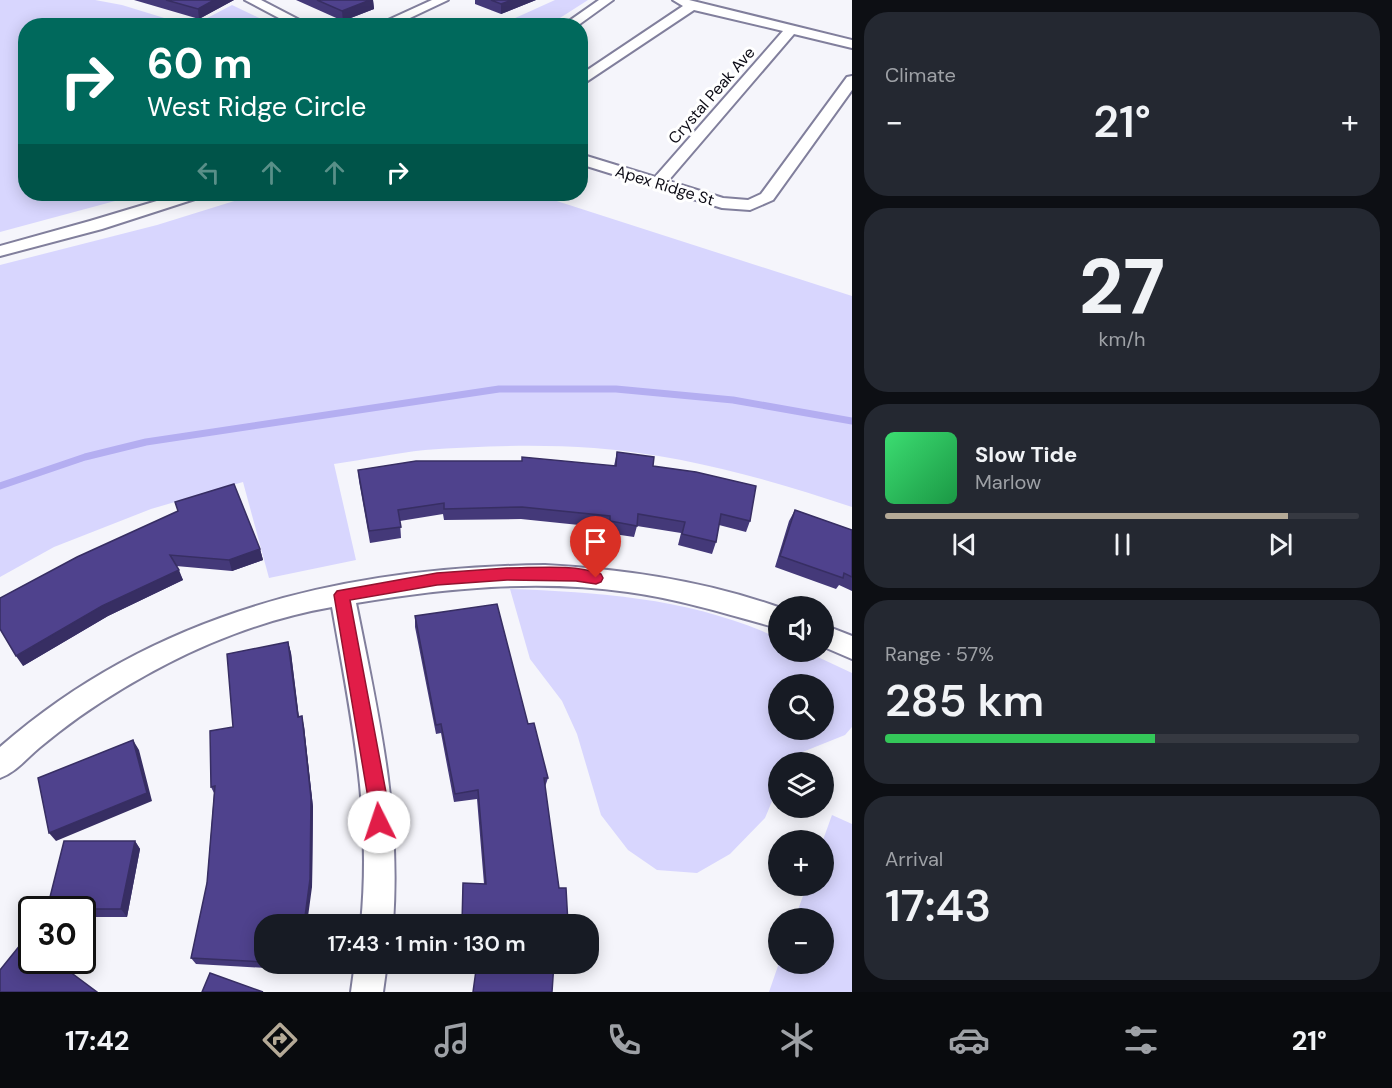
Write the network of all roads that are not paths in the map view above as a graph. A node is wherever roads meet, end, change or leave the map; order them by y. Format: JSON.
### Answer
{"nodes":[{"id":1,"x":251,"y":0,"type":"edge"},
{"id":2,"x":442,"y":0,"type":"edge"},
{"id":3,"x":607,"y":0,"type":"edge"},
{"id":4,"x":686,"y":3,"type":"edge"},
{"id":5,"x":288,"y":18,"type":"edge"},
{"id":6,"x":400,"y":18,"type":"edge"},
{"id":7,"x":580,"y":18,"type":"edge"},
{"id":8,"x":792,"y":29,"type":"junction"},
{"id":9,"x":852,"y":44,"type":"edge"},
{"id":10,"x":588,"y":76,"type":"edge"},
{"id":11,"x":852,"y":80,"type":"edge"},
{"id":12,"x":588,"y":162,"type":"edge"},
{"id":13,"x":657,"y":184,"type":"junction"},
{"id":14,"x":173,"y":201,"type":"edge"},
{"id":15,"x":0,"y":251,"type":"edge"},
{"id":16,"x":342,"y":595,"type":"junction"},
{"id":17,"x":768,"y":615,"type":"edge"},
{"id":18,"x":834,"y":640,"type":"edge"},
{"id":19,"x":852,"y":648,"type":"edge"},
{"id":20,"x":0,"y":765,"type":"edge"},
{"id":21,"x":378,"y":914,"type":"edge"},
{"id":22,"x":369,"y":974,"type":"edge"},
{"id":23,"x":367,"y":992,"type":"edge"}],
"edges":[{"from":1,"to":5,"type":"street"},
{"from":2,"to":6,"type":"street"},
{"from":3,"to":7,"type":"street"},
{"from":4,"to":8,"type":"street"},
{"from":4,"to":10,"type":"street"},
{"from":8,"to":9,"type":"street"},
{"from":8,"to":13,"type":"street","name":"Crystal Peak Ave"},
{"from":11,"to":13,"type":"street","name":"Apex Ridge St"},
{"from":12,"to":13,"type":"street","name":"Apex Ridge St"},
{"from":14,"to":15,"type":"street"},
{"from":16,"to":17,"type":"street"},
{"from":16,"to":20,"type":"street"},
{"from":16,"to":21,"type":"street"},
{"from":18,"to":19,"type":"street"},
{"from":22,"to":23,"type":"street"}]}
